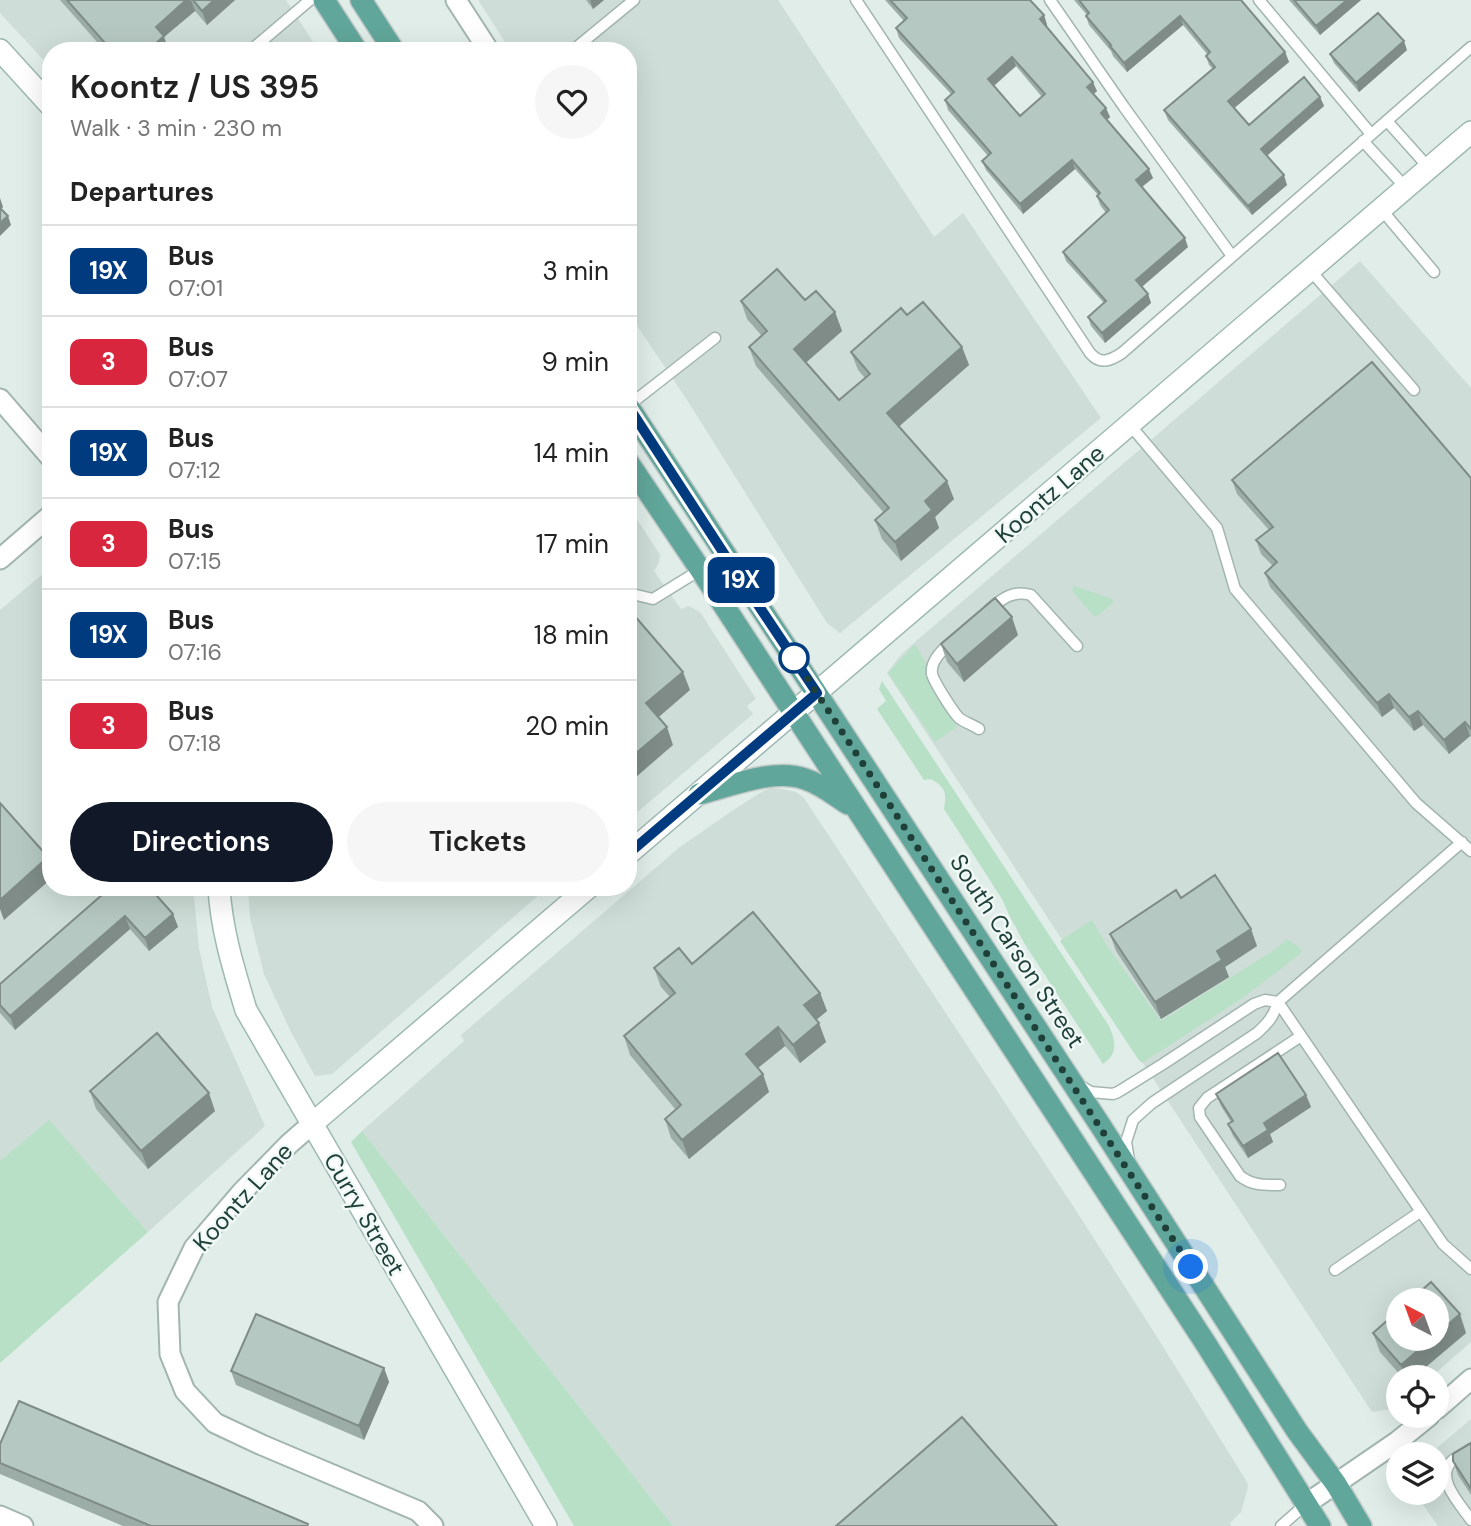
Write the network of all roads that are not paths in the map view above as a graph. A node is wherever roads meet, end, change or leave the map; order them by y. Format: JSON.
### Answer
{"nodes":[{"id":1,"x":310,"y":0,"type":"edge"},
{"id":2,"x":324,"y":0,"type":"edge"},
{"id":3,"x":360,"y":0,"type":"edge"},
{"id":4,"x":456,"y":0,"type":"edge"},
{"id":5,"x":634,"y":0,"type":"edge"},
{"id":6,"x":856,"y":0,"type":"edge"},
{"id":7,"x":1050,"y":0,"type":"edge"},
{"id":8,"x":1259,"y":0,"type":"edge"},
{"id":9,"x":261,"y":42,"type":"edge"},
{"id":10,"x":351,"y":42,"type":"edge"},
{"id":11,"x":388,"y":42,"type":"edge"},
{"id":12,"x":483,"y":42,"type":"edge"},
{"id":13,"x":583,"y":42,"type":"edge"},
{"id":14,"x":1471,"y":47,"type":"edge"},
{"id":15,"x":0,"y":50,"type":"edge"},
{"id":16,"x":42,"y":96,"type":"edge"},
{"id":17,"x":1387,"y":121,"type":"junction"},
{"id":18,"x":1471,"y":132,"type":"edge"},
{"id":19,"x":1367,"y":137,"type":"junction"},
{"id":20,"x":1429,"y":168,"type":"junction"},
{"id":21,"x":1406,"y":188,"type":"junction"},
{"id":22,"x":1381,"y":209,"type":"junction"},
{"id":23,"x":1232,"y":256,"type":"junction"},
{"id":24,"x":1310,"y":270,"type":"junction"},
{"id":25,"x":1434,"y":272,"type":"dead end"},
{"id":26,"x":715,"y":338,"type":"dead end"},
{"id":27,"x":1414,"y":390,"type":"dead end"},
{"id":28,"x":0,"y":399,"type":"edge"},
{"id":29,"x":637,"y":399,"type":"edge"},
{"id":30,"x":637,"y":420,"type":"edge"},
{"id":31,"x":1130,"y":425,"type":"junction"},
{"id":32,"x":42,"y":448,"type":"edge"},
{"id":33,"x":637,"y":475,"type":"edge"},
{"id":34,"x":42,"y":522,"type":"edge"},
{"id":35,"x":0,"y":559,"type":"edge"},
{"id":36,"x":700,"y":569,"type":"junction"},
{"id":37,"x":637,"y":595,"type":"edge"},
{"id":38,"x":985,"y":613,"type":"edge"},
{"id":39,"x":956,"y":638,"type":"edge"},
{"id":40,"x":1076,"y":646,"type":"dead end"},
{"id":41,"x":817,"y":693,"type":"junction"},
{"id":42,"x":794,"y":714,"type":"junction"},
{"id":43,"x":979,"y":729,"type":"dead end"},
{"id":44,"x":699,"y":794,"type":"junction"},
{"id":45,"x":858,"y":812,"type":"junction"},
{"id":46,"x":1462,"y":842,"type":"junction"},
{"id":47,"x":637,"y":846,"type":"edge"},
{"id":48,"x":1471,"y":851,"type":"edge"},
{"id":49,"x":219,"y":896,"type":"edge"},
{"id":50,"x":579,"y":896,"type":"edge"},
{"id":51,"x":1278,"y":1002,"type":"junction"},
{"id":52,"x":1301,"y":1036,"type":"junction"},
{"id":53,"x":1070,"y":1079,"type":"junction"},
{"id":54,"x":312,"y":1124,"type":"junction"},
{"id":55,"x":1131,"y":1173,"type":"junction"},
{"id":56,"x":1280,"y":1185,"type":"dead end"},
{"id":57,"x":1420,"y":1212,"type":"junction"},
{"id":58,"x":1471,"y":1269,"type":"edge"},
{"id":59,"x":1335,"y":1270,"type":"dead end"},
{"id":60,"x":1471,"y":1379,"type":"edge"},
{"id":61,"x":1449,"y":1398,"type":"edge"},
{"id":62,"x":1414,"y":1428,"type":"edge"},
{"id":63,"x":1471,"y":1449,"type":"edge"},
{"id":64,"x":1336,"y":1484,"type":"junction"},
{"id":65,"x":1306,"y":1504,"type":"junction"},
{"id":66,"x":0,"y":1516,"type":"edge"},
{"id":67,"x":1471,"y":1520,"type":"edge"},
{"id":68,"x":23,"y":1526,"type":"edge"},
{"id":69,"x":433,"y":1526,"type":"edge"},
{"id":70,"x":546,"y":1526,"type":"edge"},
{"id":71,"x":1281,"y":1526,"type":"edge"},
{"id":72,"x":1320,"y":1526,"type":"edge"},
{"id":73,"x":1361,"y":1526,"type":"edge"}],
"edges":[{"from":1,"to":9,"type":"lane"},
{"from":2,"to":10,"type":"main road"},
{"from":3,"to":11,"type":"main road"},
{"from":4,"to":12,"type":"street"},
{"from":5,"to":13,"type":"lane"},
{"from":6,"to":23,"type":"lane"},
{"from":7,"to":23,"type":"lane"},
{"from":8,"to":19,"type":"lane"},
{"from":14,"to":17,"type":"lane"},
{"from":15,"to":16,"type":"street"},
{"from":17,"to":19,"type":"lane"},
{"from":17,"to":20,"type":"lane"},
{"from":18,"to":20,"type":"street","name":"Koontz Lane"},
{"from":19,"to":21,"type":"lane"},
{"from":19,"to":23,"type":"lane"},
{"from":20,"to":21,"type":"street","name":"Koontz Lane"},
{"from":21,"to":22,"type":"street","name":"Koontz Lane"},
{"from":22,"to":24,"type":"street","name":"Koontz Lane"},
{"from":22,"to":25,"type":"lane"},
{"from":24,"to":27,"type":"lane"},
{"from":24,"to":31,"type":"street","name":"Koontz Lane"},
{"from":26,"to":29,"type":"lane"},
{"from":28,"to":32,"type":"street"},
{"from":30,"to":41,"type":"main road","name":"South Carson Street"},
{"from":31,"to":41,"type":"street","name":"Koontz Lane"},
{"from":31,"to":46,"type":"lane"},
{"from":33,"to":36,"type":"main road"},
{"from":34,"to":35,"type":"street"},
{"from":36,"to":37,"type":"lane"},
{"from":36,"to":42,"type":"main road"},
{"from":38,"to":40,"type":"lane"},
{"from":39,"to":43,"type":"lane"},
{"from":41,"to":42,"type":"street","name":"Koontz Lane"},
{"from":41,"to":53,"type":"main road","name":"South Carson Street"},
{"from":42,"to":44,"type":"street","name":"Koontz Lane"},
{"from":42,"to":45,"type":"main road"},
{"from":44,"to":45,"type":"main road"},
{"from":44,"to":47,"type":"street","name":"Koontz Lane"},
{"from":45,"to":65,"type":"main road"},
{"from":46,"to":48,"type":"lane"},
{"from":46,"to":51,"type":"lane"},
{"from":49,"to":54,"type":"street","name":"Curry Street"},
{"from":50,"to":54,"type":"street","name":"Koontz Lane"},
{"from":51,"to":52,"type":"lane"},
{"from":51,"to":53,"type":"lane"},
{"from":51,"to":55,"type":"lane"},
{"from":52,"to":56,"type":"lane"},
{"from":52,"to":57,"type":"lane"},
{"from":53,"to":55,"type":"main road","name":"South Carson Street"},
{"from":54,"to":69,"type":"street","name":"Koontz Lane"},
{"from":54,"to":70,"type":"street","name":"Curry Street"},
{"from":55,"to":64,"type":"main road","name":"South Carson Street"},
{"from":57,"to":58,"type":"lane"},
{"from":57,"to":59,"type":"lane"},
{"from":60,"to":61,"type":"street"},
{"from":62,"to":64,"type":"street"},
{"from":63,"to":67,"type":"lane"},
{"from":64,"to":65,"type":"street"},
{"from":64,"to":73,"type":"main road","name":"South Carson Street"},
{"from":65,"to":71,"type":"lane"},
{"from":65,"to":72,"type":"main road"},
{"from":66,"to":68,"type":"street"}]}
